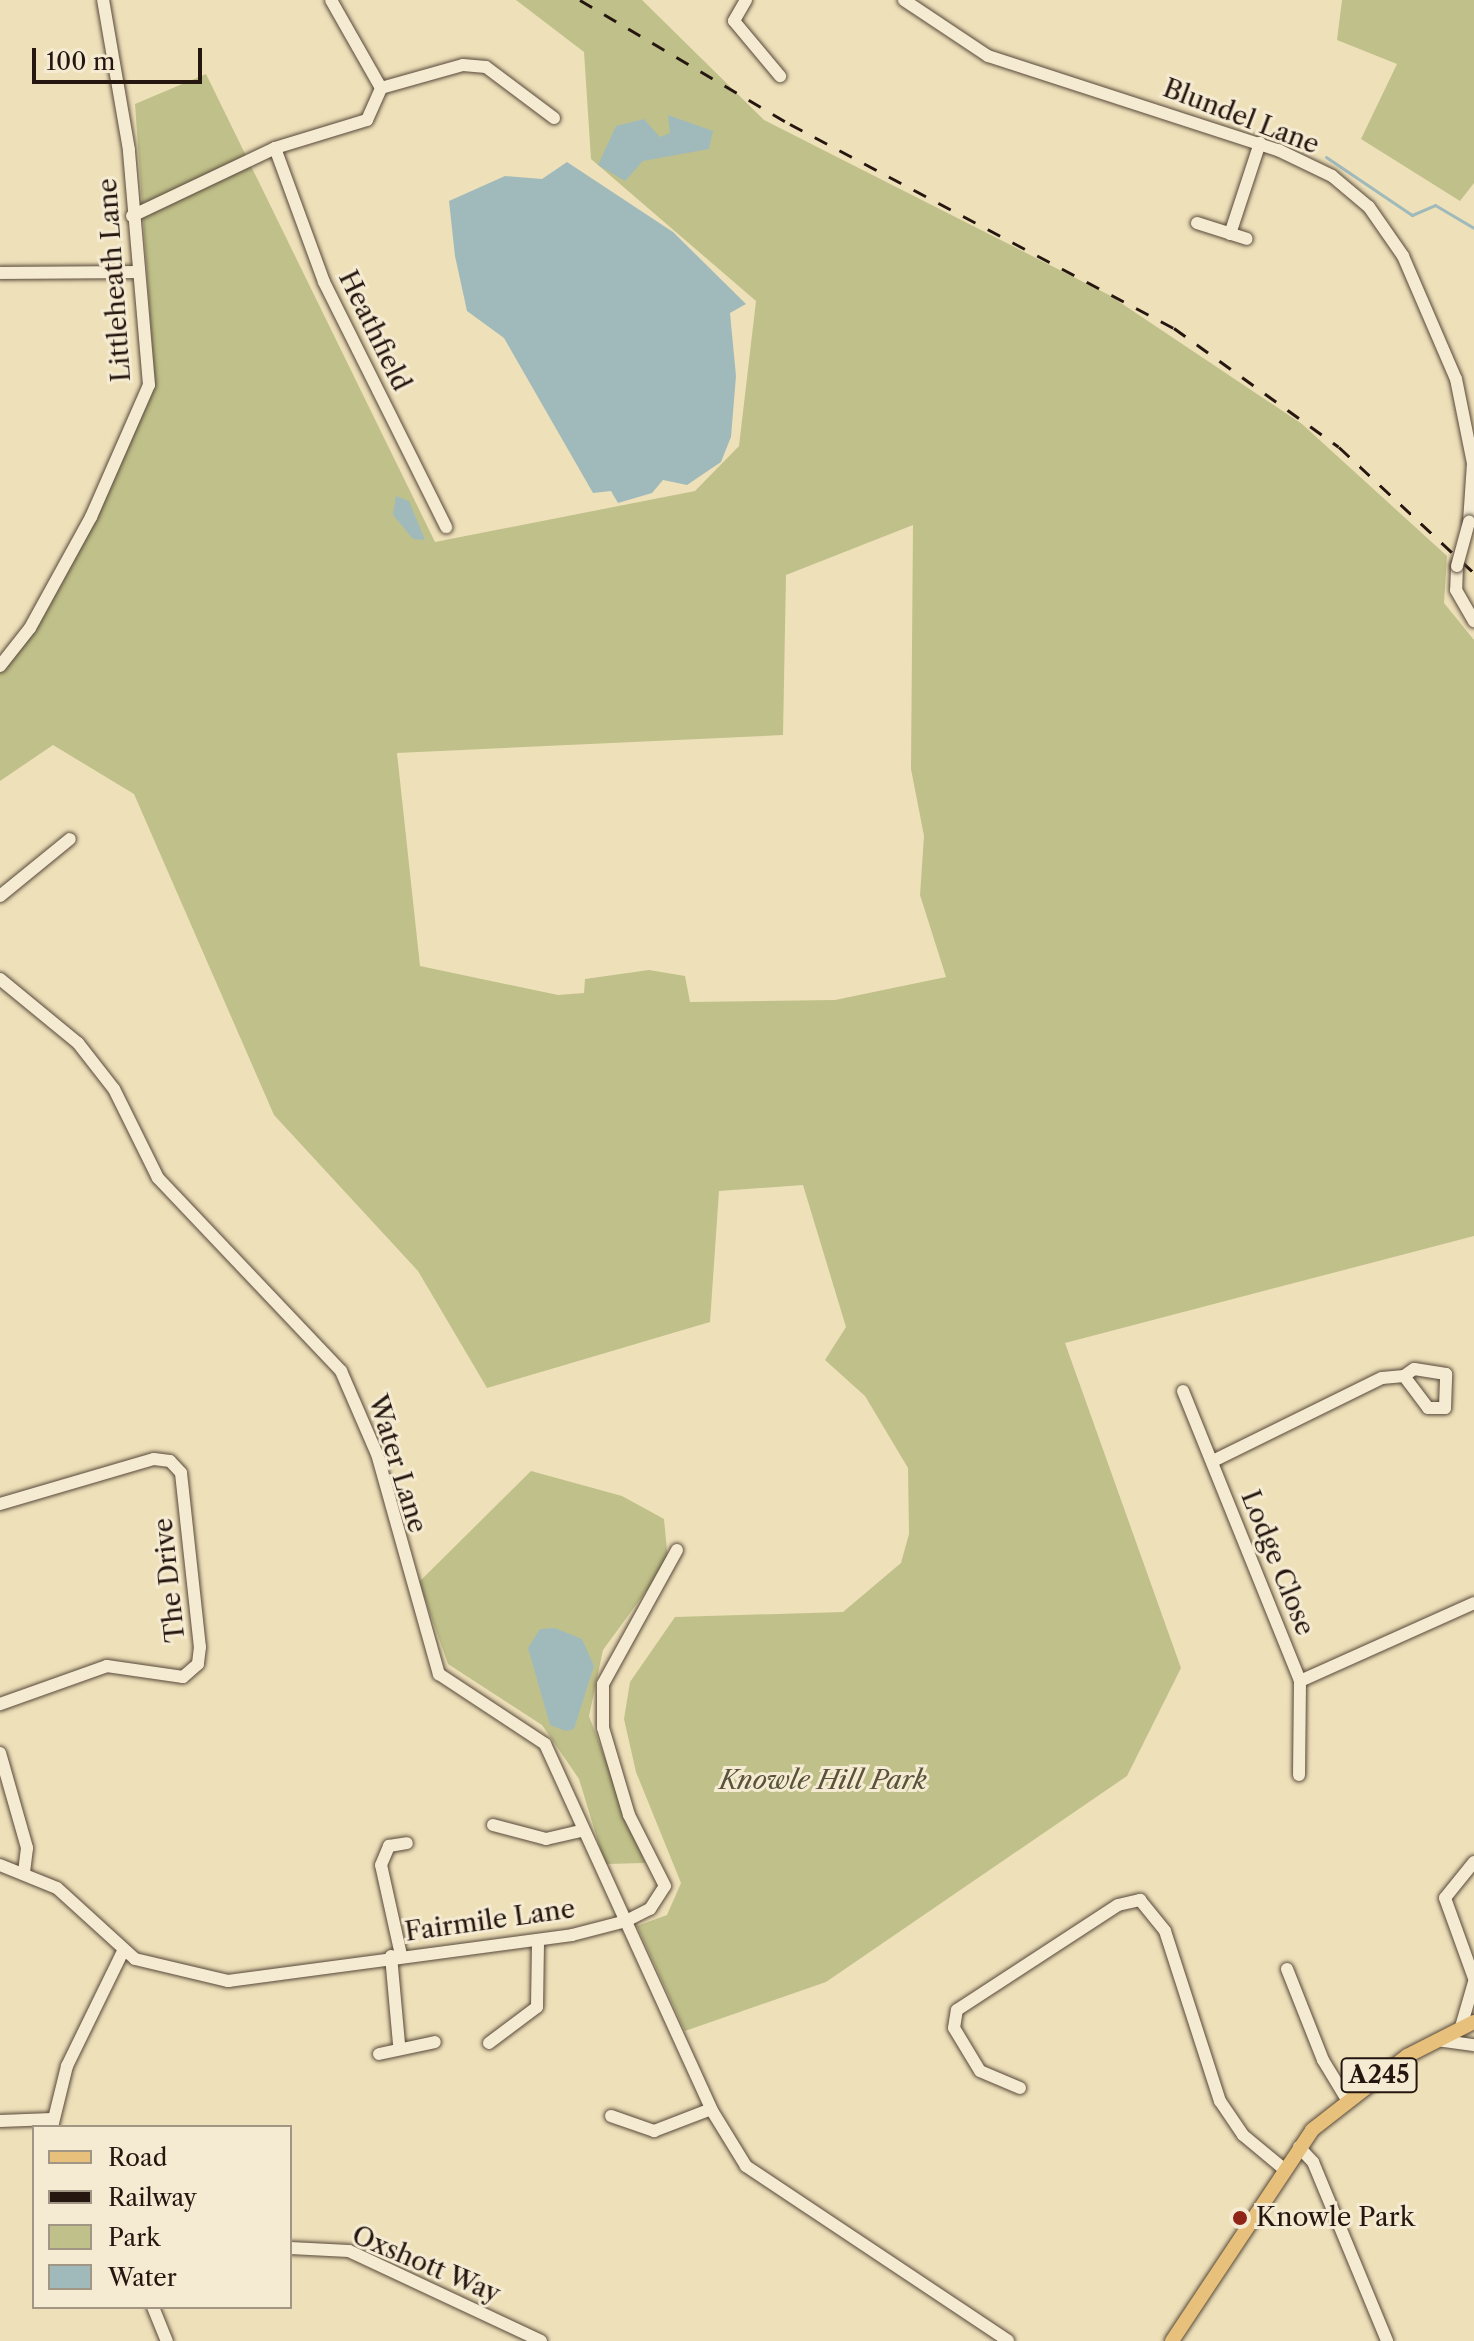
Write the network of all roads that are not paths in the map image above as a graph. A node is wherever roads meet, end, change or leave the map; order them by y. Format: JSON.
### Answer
{"nodes":[{"id":1,"x":103,"y":0,"type":"edge"},
{"id":2,"x":331,"y":0,"type":"edge"},
{"id":3,"x":746,"y":0,"type":"edge"},
{"id":4,"x":904,"y":0,"type":"edge"},
{"id":5,"x":780,"y":76,"type":"dead end"},
{"id":6,"x":381,"y":88,"type":"junction"},
{"id":7,"x":554,"y":118,"type":"dead end"},
{"id":8,"x":1260,"y":143,"type":"junction"},
{"id":9,"x":275,"y":148,"type":"junction"},
{"id":10,"x":132,"y":216,"type":"junction"},
{"id":11,"x":1197,"y":223,"type":"dead end"},
{"id":12,"x":1230,"y":234,"type":"junction"},
{"id":13,"x":1247,"y":239,"type":"dead end"},
{"id":14,"x":136,"y":272,"type":"junction"},
{"id":15,"x":0,"y":273,"type":"edge"},
{"id":16,"x":446,"y":527,"type":"dead end"},
{"id":17,"x":1474,"y":621,"type":"edge"},
{"id":18,"x":0,"y":666,"type":"edge"},
{"id":19,"x":70,"y":839,"type":"dead end"},
{"id":20,"x":0,"y":896,"type":"edge"},
{"id":21,"x":0,"y":979,"type":"edge"},
{"id":22,"x":1404,"y":1376,"type":"dead end"},
{"id":23,"x":1183,"y":1391,"type":"dead end"},
{"id":24,"x":1213,"y":1461,"type":"junction"},
{"id":25,"x":0,"y":1504,"type":"edge"},
{"id":26,"x":677,"y":1550,"type":"dead end"},
{"id":27,"x":1474,"y":1603,"type":"edge"},
{"id":28,"x":1300,"y":1681,"type":"junction"},
{"id":29,"x":0,"y":1704,"type":"edge"},
{"id":30,"x":0,"y":1753,"type":"edge"},
{"id":31,"x":1299,"y":1775,"type":"dead end"},
{"id":32,"x":493,"y":1825,"type":"dead end"},
{"id":33,"x":580,"y":1831,"type":"junction"},
{"id":34,"x":407,"y":1843,"type":"dead end"},
{"id":35,"x":1474,"y":1862,"type":"edge"},
{"id":36,"x":0,"y":1865,"type":"edge"},
{"id":37,"x":24,"y":1871,"type":"junction"},
{"id":38,"x":626,"y":1921,"type":"junction"},
{"id":39,"x":538,"y":1940,"type":"junction"},
{"id":40,"x":123,"y":1951,"type":"junction"},
{"id":41,"x":396,"y":1956,"type":"junction"},
{"id":42,"x":1304,"y":1973,"type":"dead end"},
{"id":43,"x":1474,"y":1980,"type":"edge"},
{"id":44,"x":1467,"y":2025,"type":"edge"},
{"id":45,"x":1434,"y":2040,"type":"junction"},
{"id":46,"x":435,"y":2042,"type":"dead end"},
{"id":47,"x":489,"y":2043,"type":"dead end"},
{"id":48,"x":399,"y":2044,"type":"junction"},
{"id":49,"x":1474,"y":2045,"type":"edge"},
{"id":50,"x":379,"y":2054,"type":"dead end"},
{"id":51,"x":1020,"y":2088,"type":"dead end"},
{"id":52,"x":1346,"y":2098,"type":"junction"},
{"id":53,"x":711,"y":2109,"type":"junction"},
{"id":54,"x":611,"y":2116,"type":"dead end"},
{"id":55,"x":0,"y":2121,"type":"edge"},
{"id":56,"x":52,"y":2123,"type":"edge"},
{"id":57,"x":1299,"y":2147,"type":"junction"},
{"id":58,"x":1284,"y":2169,"type":"junction"},
{"id":59,"x":292,"y":2248,"type":"edge"},
{"id":60,"x":154,"y":2309,"type":"edge"},
{"id":61,"x":167,"y":2341,"type":"edge"},
{"id":62,"x":541,"y":2341,"type":"edge"},
{"id":63,"x":1008,"y":2341,"type":"edge"},
{"id":64,"x":1172,"y":2341,"type":"edge"},
{"id":65,"x":1387,"y":2341,"type":"edge"}],
"edges":[{"from":1,"to":10,"type":"street","name":"Littleheath Lane"},
{"from":2,"to":6,"type":"street"},
{"from":3,"to":5,"type":"street"},
{"from":4,"to":8,"type":"street","name":"Blundel Lane"},
{"from":6,"to":7,"type":"street"},
{"from":6,"to":9,"type":"street"},
{"from":8,"to":12,"type":"street"},
{"from":8,"to":17,"type":"street","name":"Blundel Lane","bridge":true},
{"from":9,"to":10,"type":"street"},
{"from":9,"to":16,"type":"street","name":"Heathfield"},
{"from":10,"to":14,"type":"street","name":"Littleheath Lane"},
{"from":11,"to":12,"type":"street"},
{"from":12,"to":13,"type":"street"},
{"from":14,"to":15,"type":"street"},
{"from":14,"to":18,"type":"street","name":"Littleheath Lane"},
{"from":19,"to":20,"type":"street"},
{"from":21,"to":33,"type":"street","name":"Water Lane"},
{"from":22,"to":24,"type":"street"},
{"from":23,"to":24,"type":"street","name":"Lodge Close"},
{"from":24,"to":28,"type":"street","name":"Lodge Close"},
{"from":25,"to":29,"type":"street","name":"The Drive"},
{"from":26,"to":38,"type":"street"},
{"from":27,"to":28,"type":"street"},
{"from":28,"to":31,"type":"street","name":"Lodge Close"},
{"from":30,"to":37,"type":"street"},
{"from":32,"to":33,"type":"street"},
{"from":33,"to":38,"type":"street","name":"Water Lane"},
{"from":34,"to":41,"type":"street"},
{"from":35,"to":43,"type":"street"},
{"from":36,"to":37,"type":"street","name":"Fairmile Lane"},
{"from":37,"to":40,"type":"street","name":"Fairmile Lane"},
{"from":38,"to":39,"type":"street","name":"Fairmile Lane"},
{"from":38,"to":53,"type":"street"},
{"from":39,"to":41,"type":"street","name":"Fairmile Lane"},
{"from":39,"to":47,"type":"street"},
{"from":40,"to":41,"type":"street","name":"Fairmile Lane"},
{"from":40,"to":56,"type":"street"},
{"from":41,"to":48,"type":"street"},
{"from":42,"to":52,"type":"street"},
{"from":43,"to":44,"type":"street"},
{"from":44,"to":45,"type":"main road","number":"A245"},
{"from":45,"to":49,"type":"street"},
{"from":45,"to":52,"type":"main road","number":"A245"},
{"from":46,"to":48,"type":"street"},
{"from":48,"to":50,"type":"street"},
{"from":51,"to":58,"type":"street"},
{"from":52,"to":57,"type":"main road","number":"A245"},
{"from":53,"to":54,"type":"street"},
{"from":53,"to":63,"type":"street"},
{"from":55,"to":56,"type":"street"},
{"from":57,"to":58,"type":"main road","number":"A245"},
{"from":57,"to":65,"type":"street"},
{"from":58,"to":64,"type":"main road","number":"A245"},
{"from":59,"to":62,"type":"street","name":"Oxshott Way"},
{"from":60,"to":61,"type":"street"}]}
